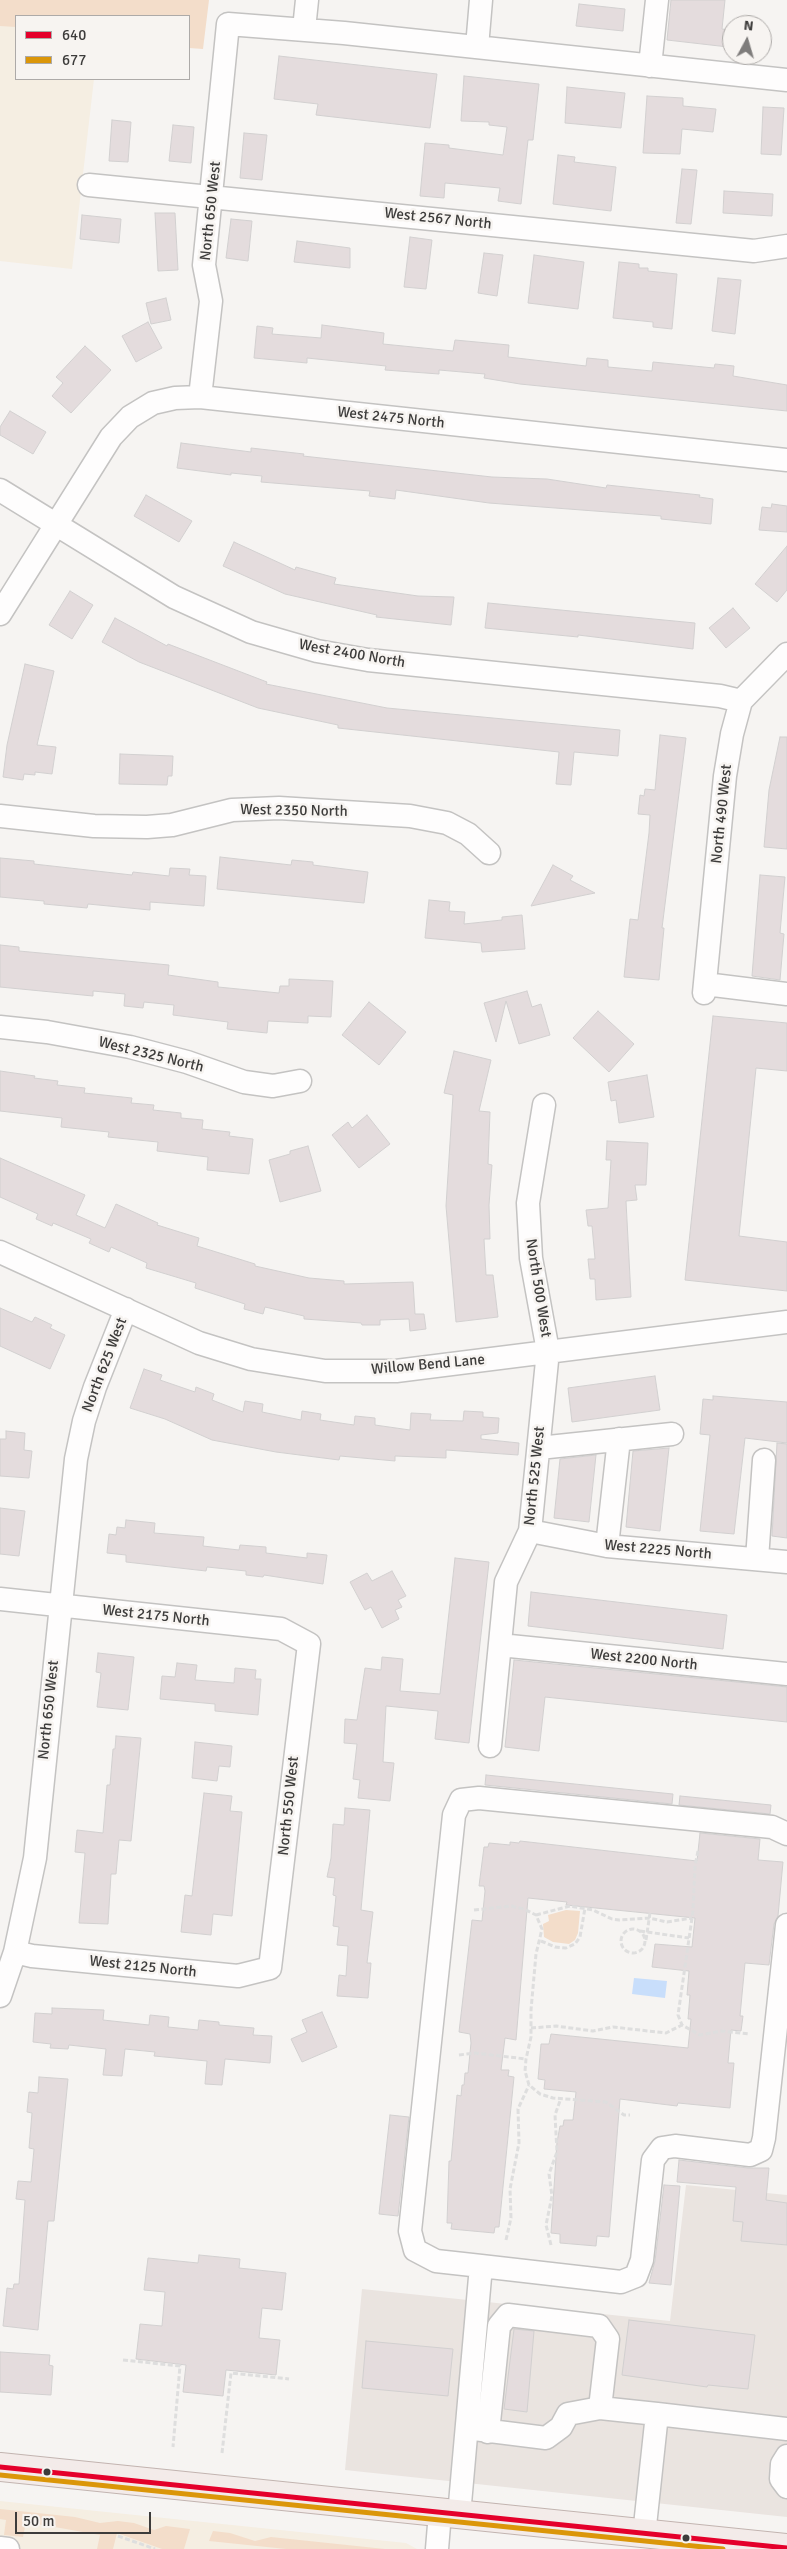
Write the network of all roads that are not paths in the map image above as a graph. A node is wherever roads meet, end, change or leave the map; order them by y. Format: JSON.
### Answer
{"nodes":[{"id":1,"x":307,"y":0,"type":"edge"},
{"id":2,"x":481,"y":0,"type":"edge"},
{"id":3,"x":657,"y":0,"type":"edge"},
{"id":4,"x":304,"y":29,"type":"junction"},
{"id":5,"x":477,"y":47,"type":"junction"},
{"id":6,"x":650,"y":66,"type":"junction"},
{"id":7,"x":787,"y":80,"type":"edge"},
{"id":8,"x":89,"y":185,"type":"dead end"},
{"id":9,"x":212,"y":197,"type":"junction"},
{"id":10,"x":787,"y":246,"type":"edge"},
{"id":11,"x":200,"y":397,"type":"junction"},
{"id":12,"x":787,"y":460,"type":"edge"},
{"id":13,"x":0,"y":490,"type":"edge"},
{"id":14,"x":56,"y":524,"type":"junction"},
{"id":15,"x":0,"y":614,"type":"edge"},
{"id":16,"x":787,"y":654,"type":"edge"},
{"id":17,"x":741,"y":701,"type":"junction"},
{"id":18,"x":0,"y":816,"type":"edge"},
{"id":19,"x":489,"y":853,"type":"dead end"},
{"id":20,"x":787,"y":994,"type":"edge"},
{"id":21,"x":0,"y":1027,"type":"edge"},
{"id":22,"x":300,"y":1081,"type":"dead end"},
{"id":23,"x":544,"y":1105,"type":"dead end"},
{"id":24,"x":0,"y":1252,"type":"edge"},
{"id":25,"x":126,"y":1309,"type":"junction"},
{"id":26,"x":787,"y":1322,"type":"edge"},
{"id":27,"x":548,"y":1351,"type":"junction"},
{"id":28,"x":84,"y":1421,"type":"joint"},
{"id":29,"x":672,"y":1434,"type":"dead end"},
{"id":30,"x":619,"y":1439,"type":"junction"},
{"id":31,"x":539,"y":1448,"type":"junction"},
{"id":32,"x":764,"y":1460,"type":"dead end"},
{"id":33,"x":530,"y":1531,"type":"junction"},
{"id":34,"x":607,"y":1546,"type":"junction"},
{"id":35,"x":757,"y":1559,"type":"junction"},
{"id":36,"x":787,"y":1562,"type":"edge"},
{"id":37,"x":0,"y":1599,"type":"edge"},
{"id":38,"x":59,"y":1606,"type":"junction"},
{"id":39,"x":309,"y":1644,"type":"joint"},
{"id":40,"x":500,"y":1645,"type":"junction"},
{"id":41,"x":787,"y":1674,"type":"edge"},
{"id":42,"x":490,"y":1746,"type":"dead end"},
{"id":43,"x":787,"y":1834,"type":"edge"},
{"id":44,"x":787,"y":1925,"type":"edge"},
{"id":45,"x":15,"y":1952,"type":"junction"},
{"id":46,"x":270,"y":1968,"type":"joint"},
{"id":47,"x":0,"y":1996,"type":"edge"},
{"id":48,"x":779,"y":2072,"type":"edge"},
{"id":49,"x":481,"y":2266,"type":"junction"},
{"id":50,"x":600,"y":2408,"type":"junction"},
{"id":51,"x":657,"y":2414,"type":"junction"},
{"id":52,"x":466,"y":2428,"type":"junction"},
{"id":53,"x":787,"y":2429,"type":"edge"},
{"id":54,"x":488,"y":2432,"type":"junction"},
{"id":55,"x":787,"y":2456,"type":"edge"},
{"id":56,"x":0,"y":2467,"type":"edge"},
{"id":57,"x":787,"y":2487,"type":"edge"},
{"id":58,"x":450,"y":2514,"type":"junction"},
{"id":59,"x":644,"y":2535,"type":"junction"},
{"id":60,"x":0,"y":2548,"type":"edge"},
{"id":61,"x":787,"y":2548,"type":"edge"},
{"id":62,"x":8,"y":2549,"type":"edge"},
{"id":63,"x":437,"y":2549,"type":"edge"}],
"edges":[{"from":1,"to":4,"type":"street"},
{"from":2,"to":5,"type":"street"},
{"from":3,"to":6,"type":"street"},
{"from":4,"to":5,"type":"street"},
{"from":4,"to":9,"type":"street","name":"North 650 West"},
{"from":5,"to":6,"type":"street"},
{"from":6,"to":7,"type":"street"},
{"from":8,"to":9,"type":"street","name":"West 2567 North"},
{"from":9,"to":10,"type":"street","name":"West 2567 North"},
{"from":9,"to":11,"type":"street","name":"North 650 West"},
{"from":11,"to":12,"type":"street","name":"West 2475 North"},
{"from":11,"to":14,"type":"street","name":"West 2475 North"},
{"from":13,"to":14,"type":"street","name":"West 2400 North"},
{"from":14,"to":15,"type":"street","name":"West 2475 North"},
{"from":14,"to":17,"type":"street","name":"West 2400 North"},
{"from":16,"to":17,"type":"street","name":"North 490 West"},
{"from":17,"to":20,"type":"street","name":"North 490 West"},
{"from":18,"to":19,"type":"street","name":"West 2350 North"},
{"from":21,"to":22,"type":"street","name":"West 2325 North"},
{"from":23,"to":27,"type":"street","name":"North 500 West"},
{"from":24,"to":25,"type":"street","name":"Willow Bend Lane"},
{"from":25,"to":27,"type":"street","name":"Willow Bend Lane"},
{"from":25,"to":28,"type":"street","name":"North 625 West"},
{"from":26,"to":27,"type":"street","name":"Willow Bend Lane"},
{"from":27,"to":31,"type":"street","name":"North 525 West"},
{"from":28,"to":38,"type":"street","name":"North 650 West"},
{"from":29,"to":30,"type":"street"},
{"from":30,"to":31,"type":"street"},
{"from":30,"to":34,"type":"street"},
{"from":31,"to":33,"type":"street","name":"North 525 West"},
{"from":32,"to":35,"type":"street"},
{"from":33,"to":34,"type":"street","name":"West 2225 North"},
{"from":33,"to":40,"type":"street","name":"North 525 West"},
{"from":34,"to":35,"type":"street","name":"West 2225 North"},
{"from":35,"to":36,"type":"street","name":"West 2225 North"},
{"from":37,"to":38,"type":"street","name":"West 2175 North"},
{"from":38,"to":39,"type":"street","name":"West 2175 North"},
{"from":38,"to":45,"type":"street","name":"North 650 West"},
{"from":39,"to":46,"type":"street","name":"North 550 West"},
{"from":40,"to":41,"type":"street","name":"West 2200 North"},
{"from":40,"to":42,"type":"street","name":"North 525 West"},
{"from":43,"to":49,"type":"street"},
{"from":44,"to":48,"type":"street"},
{"from":45,"to":46,"type":"street","name":"West 2125 North"},
{"from":45,"to":47,"type":"street","name":"North 650 West"},
{"from":48,"to":49,"type":"street"},
{"from":49,"to":52,"type":"street"},
{"from":50,"to":51,"type":"street"},
{"from":50,"to":54,"type":"street"},
{"from":50,"to":54,"type":"street"},
{"from":51,"to":53,"type":"street"},
{"from":51,"to":59,"type":"street"},
{"from":52,"to":54,"type":"street"},
{"from":52,"to":58,"type":"street"},
{"from":55,"to":57,"type":"street"},
{"from":56,"to":58,"type":"main road"},
{"from":58,"to":59,"type":"main road"},
{"from":58,"to":63,"type":"street"},
{"from":59,"to":61,"type":"main road"},
{"from":60,"to":62,"type":"street"}]}
